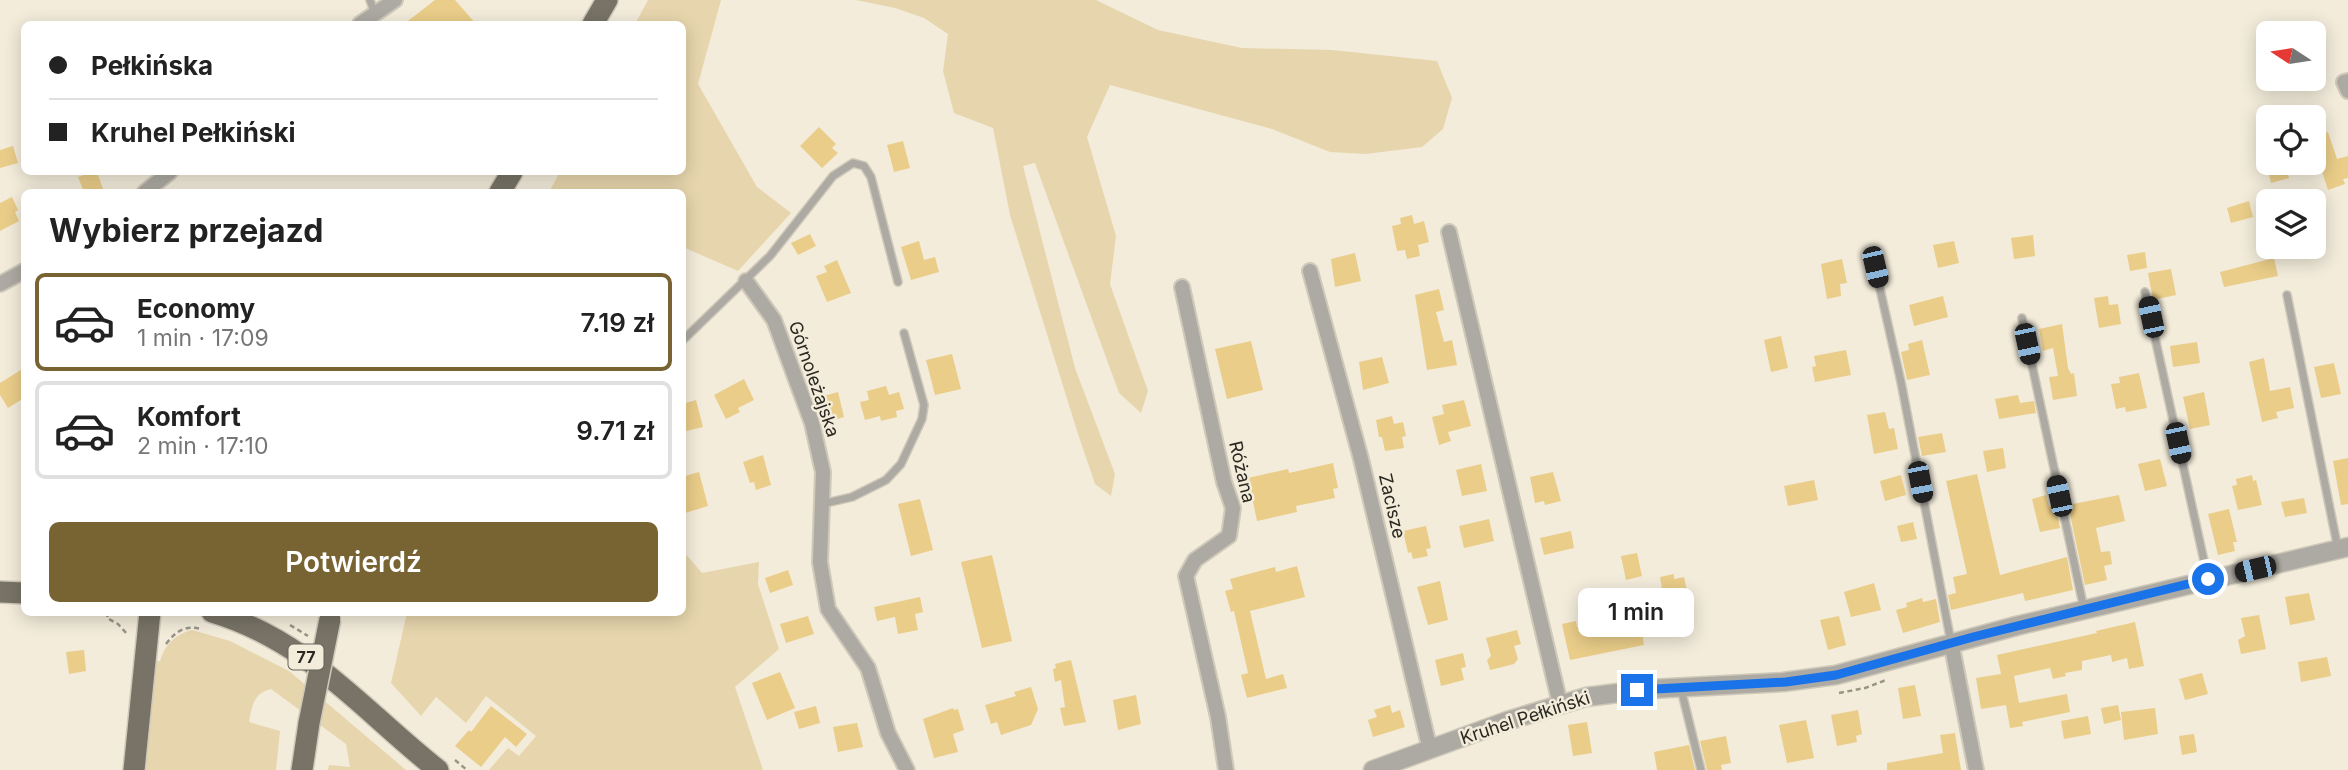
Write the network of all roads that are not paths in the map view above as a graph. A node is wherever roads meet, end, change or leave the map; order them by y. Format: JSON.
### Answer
{"nodes":[{"id":1,"x":395,"y":0,"type":"edge"},
{"id":2,"x":607,"y":0,"type":"edge"},
{"id":3,"x":373,"y":7,"type":"edge"},
{"id":4,"x":362,"y":21,"type":"edge"},
{"id":5,"x":595,"y":21,"type":"edge"},
{"id":6,"x":2348,"y":81,"type":"edge"},
{"id":7,"x":2348,"y":91,"type":"edge"},
{"id":8,"x":166,"y":175,"type":"edge"},
{"id":9,"x":149,"y":189,"type":"edge"},
{"id":10,"x":1448,"y":232,"type":"dead end"},
{"id":11,"x":1875,"y":267,"type":"dead end"},
{"id":12,"x":1310,"y":271,"type":"dead end"},
{"id":13,"x":21,"y":273,"type":"edge"},
{"id":14,"x":746,"y":281,"type":"junction"},
{"id":15,"x":898,"y":282,"type":"dead end"},
{"id":16,"x":0,"y":284,"type":"edge"},
{"id":17,"x":1182,"y":287,"type":"dead end"},
{"id":18,"x":2145,"y":292,"type":"dead end"},
{"id":19,"x":2287,"y":295,"type":"dead end"},
{"id":20,"x":2022,"y":318,"type":"dead end"},
{"id":21,"x":904,"y":333,"type":"dead end"},
{"id":22,"x":686,"y":337,"type":"edge"},
{"id":23,"x":822,"y":504,"type":"junction"},
{"id":24,"x":2343,"y":548,"type":"edge"},
{"id":25,"x":2208,"y":579,"type":"junction"},
{"id":26,"x":0,"y":592,"type":"edge"},
{"id":27,"x":21,"y":593,"type":"edge"},
{"id":28,"x":2084,"y":610,"type":"junction"},
{"id":29,"x":150,"y":616,"type":"edge"},
{"id":30,"x":331,"y":616,"type":"edge"},
{"id":31,"x":209,"y":621,"type":"edge"},
{"id":32,"x":1951,"y":642,"type":"junction"},
{"id":33,"x":1680,"y":688,"type":"junction"},
{"id":34,"x":1560,"y":704,"type":"junction"},
{"id":35,"x":1430,"y":750,"type":"junction"},
{"id":36,"x":134,"y":770,"type":"edge"},
{"id":37,"x":302,"y":770,"type":"edge"},
{"id":38,"x":438,"y":770,"type":"edge"},
{"id":39,"x":907,"y":770,"type":"edge"},
{"id":40,"x":1226,"y":770,"type":"edge"},
{"id":41,"x":1374,"y":770,"type":"edge"},
{"id":42,"x":1701,"y":770,"type":"edge"},
{"id":43,"x":1976,"y":770,"type":"edge"}],
"edges":[{"from":1,"to":3,"type":"street"},
{"from":2,"to":5,"type":"main road"},
{"from":3,"to":4,"type":"street"},
{"from":6,"to":7,"type":"street"},
{"from":8,"to":9,"type":"street"},
{"from":10,"to":34,"type":"street"},
{"from":11,"to":32,"type":"lane"},
{"from":12,"to":35,"type":"street","name":"Zacisze"},
{"from":13,"to":16,"type":"street"},
{"from":14,"to":15,"type":"lane"},
{"from":14,"to":22,"type":"lane"},
{"from":14,"to":23,"type":"street","name":"Górnoleżajska"},
{"from":17,"to":40,"type":"street","name":"Różana"},
{"from":18,"to":25,"type":"lane"},
{"from":19,"to":24,"type":"lane"},
{"from":20,"to":28,"type":"lane"},
{"from":21,"to":23,"type":"lane"},
{"from":23,"to":39,"type":"street","name":"Górnoleżajska"},
{"from":24,"to":25,"type":"street","name":"Kruhel Pełkiński"},
{"from":25,"to":28,"type":"street","name":"Kruhel Pełkiński"},
{"from":26,"to":27,"type":"main road"},
{"from":28,"to":32,"type":"street","name":"Kruhel Pełkiński"},
{"from":29,"to":36,"type":"main road"},
{"from":30,"to":37,"type":"main road","number":"77","bridge":true},
{"from":31,"to":38,"type":"main road","number":"77"},
{"from":32,"to":33,"type":"street","name":"Kruhel Pełkiński"},
{"from":32,"to":43,"type":"street"},
{"from":33,"to":34,"type":"street","name":"Kruhel Pełkiński"},
{"from":33,"to":42,"type":"lane"},
{"from":34,"to":35,"type":"street","name":"Kruhel Pełkiński"},
{"from":35,"to":41,"type":"street","name":"Kruhel Pełkiński"}]}
